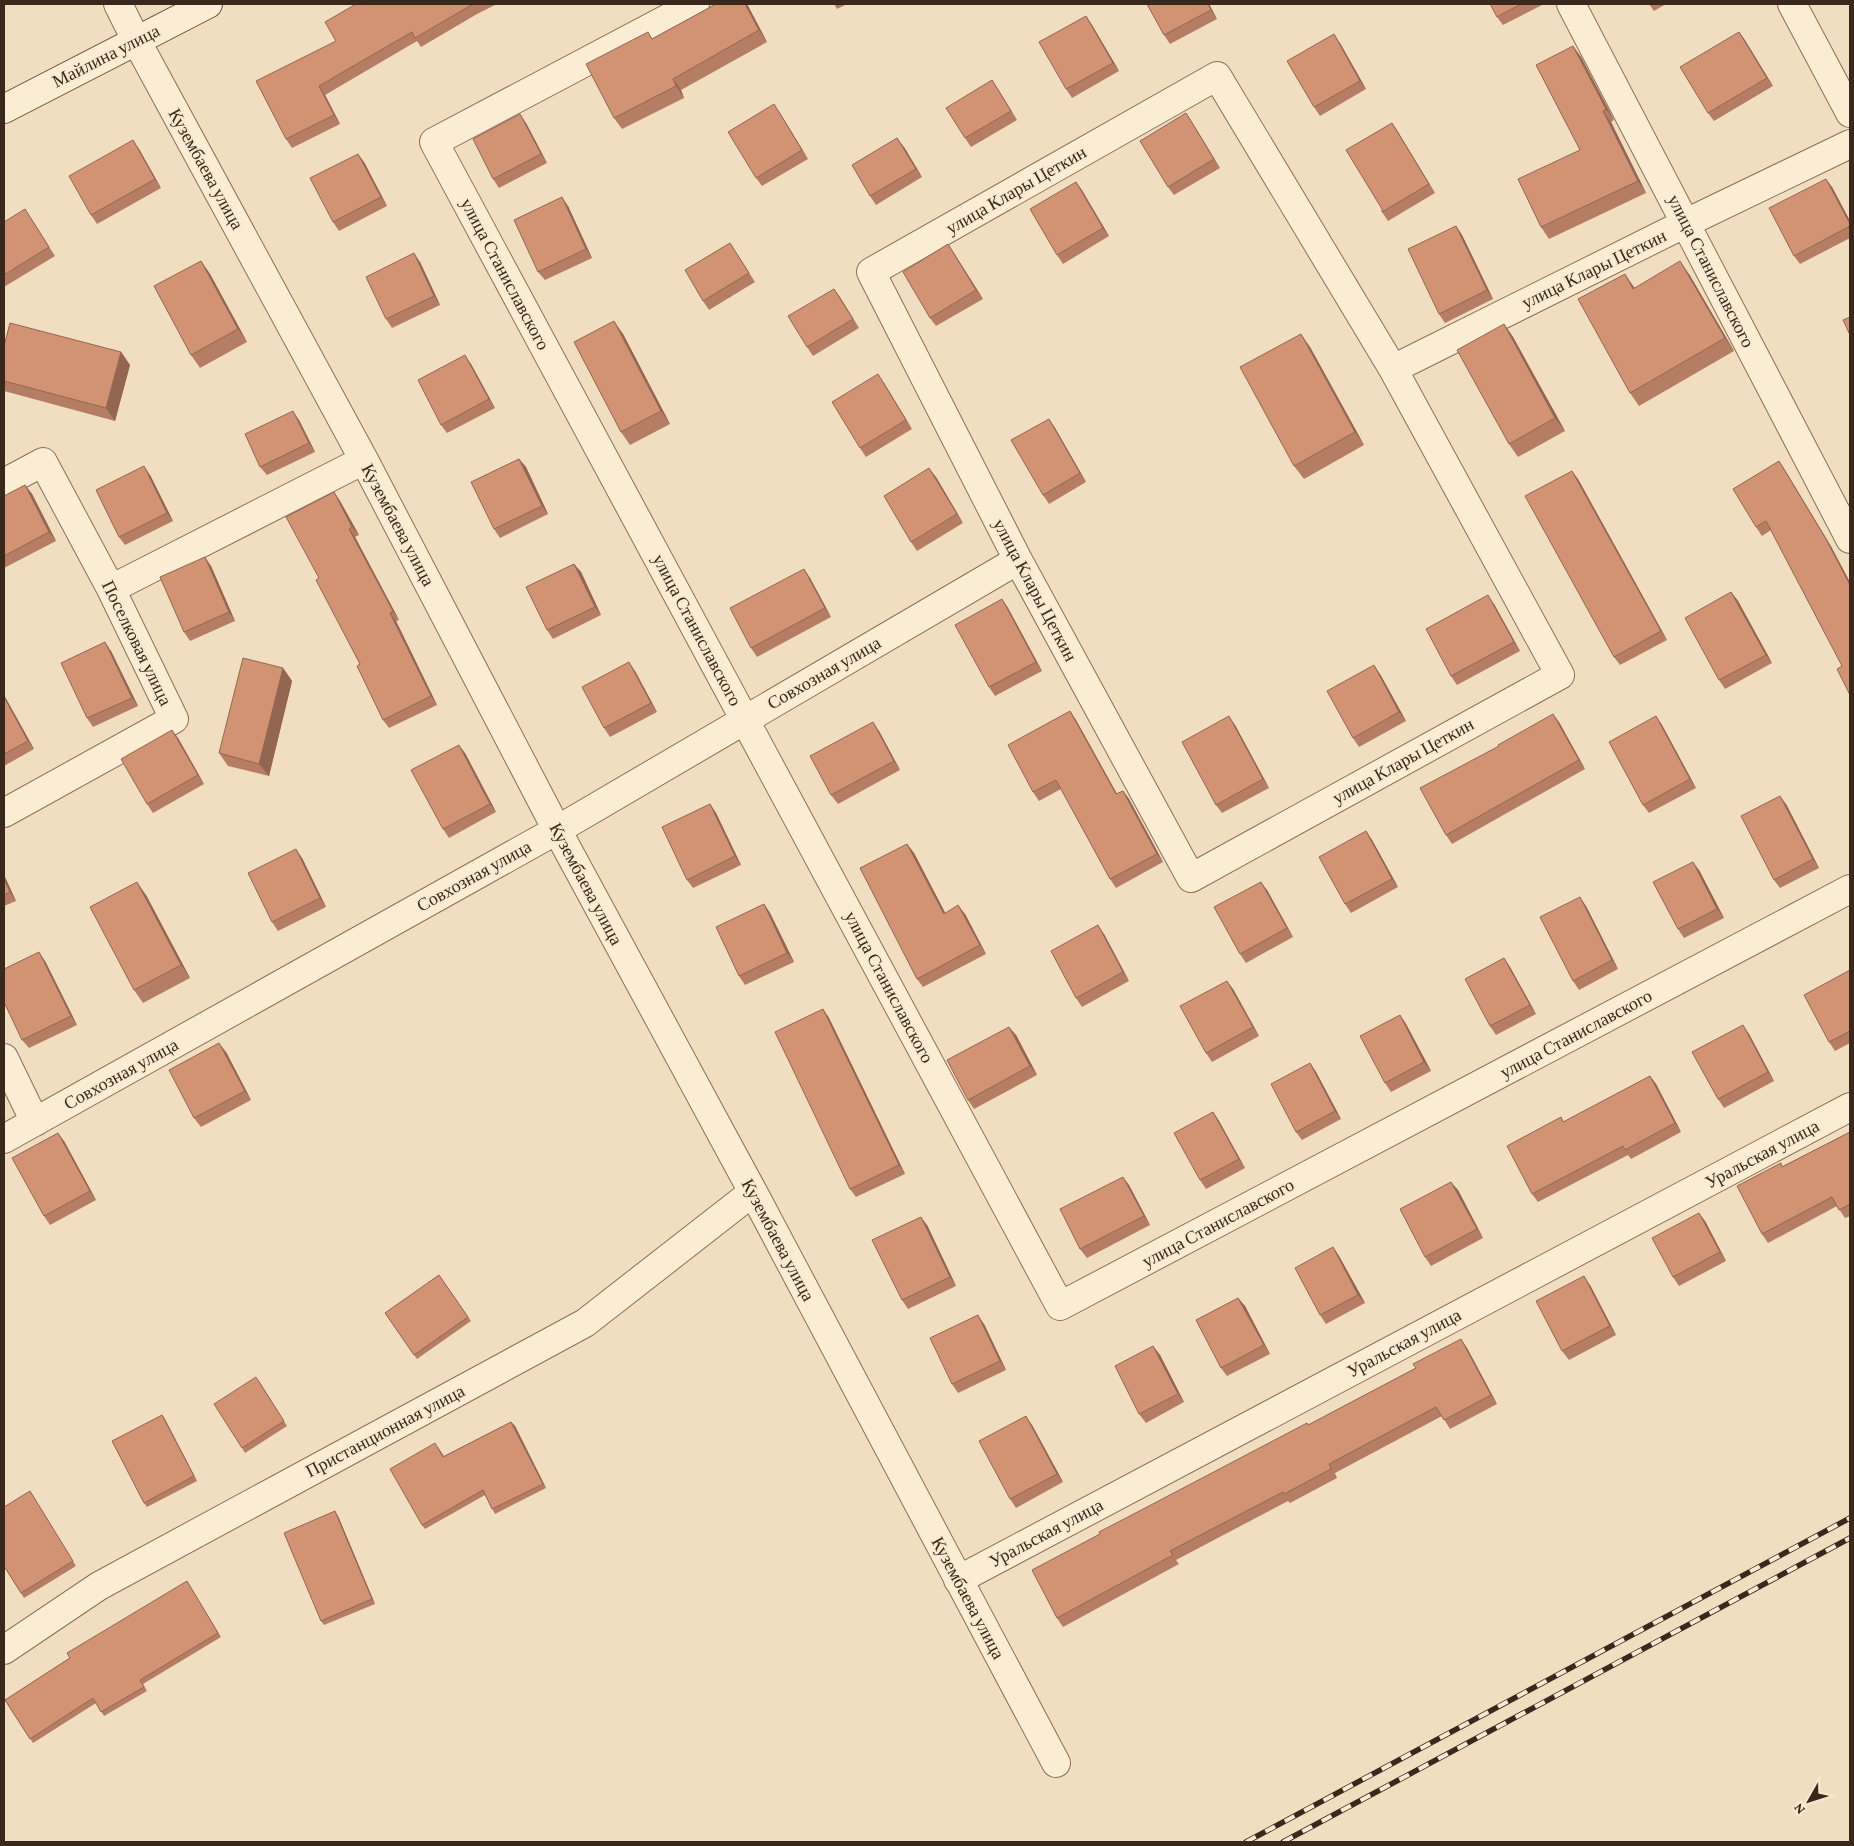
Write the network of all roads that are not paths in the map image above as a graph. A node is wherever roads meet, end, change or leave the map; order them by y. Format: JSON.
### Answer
{"nodes":[{"id":1,"x":118,"y":4,"type":"edge"},
{"id":2,"x":208,"y":4,"type":"edge"},
{"id":3,"x":695,"y":4,"type":"edge"},
{"id":4,"x":1572,"y":4,"type":"edge"},
{"id":5,"x":1792,"y":4,"type":"edge"},
{"id":6,"x":136,"y":40,"type":"junction"},
{"id":7,"x":4,"y":109,"type":"edge"},
{"id":8,"x":1850,"y":113,"type":"edge"},
{"id":9,"x":1850,"y":144,"type":"edge"},
{"id":10,"x":1686,"y":223,"type":"junction"},
{"id":11,"x":1393,"y":369,"type":"junction"},
{"id":12,"x":364,"y":460,"type":"junction"},
{"id":13,"x":4,"y":482,"type":"edge"},
{"id":14,"x":1850,"y":539,"type":"edge"},
{"id":15,"x":1018,"y":560,"type":"junction"},
{"id":16,"x":111,"y":588,"type":"junction"},
{"id":17,"x":744,"y":720,"type":"junction"},
{"id":18,"x":4,"y":813,"type":"edge"},
{"id":19,"x":557,"y":830,"type":"junction"},
{"id":20,"x":1850,"y":889,"type":"edge"},
{"id":21,"x":4,"y":1058,"type":"edge"},
{"id":22,"x":1850,"y":1106,"type":"edge"},
{"id":23,"x":35,"y":1122,"type":"junction"},
{"id":24,"x":4,"y":1139,"type":"edge"},
{"id":25,"x":753,"y":1192,"type":"junction"},
{"id":26,"x":958,"y":1580,"type":"junction"},
{"id":27,"x":4,"y":1650,"type":"edge"},
{"id":28,"x":1056,"y":1763,"type":"dead end"}],
"edges":[{"from":1,"to":6,"type":"street","name":"Кузембаева улица"},
{"from":2,"to":6,"type":"street","name":"Майлина улица"},
{"from":3,"to":17,"type":"street","name":"улица Станиславского"},
{"from":4,"to":10,"type":"street","name":"улица Станиславского"},
{"from":5,"to":8,"type":"street"},
{"from":6,"to":7,"type":"street","name":"Майлина улица"},
{"from":6,"to":12,"type":"street","name":"Кузембаева улица"},
{"from":9,"to":10,"type":"street","name":"улица Клары Цеткин"},
{"from":10,"to":11,"type":"street","name":"улица Клары Цеткин"},
{"from":10,"to":14,"type":"street","name":"улица Станиславского"},
{"from":11,"to":15,"type":"street","name":"улица Клары Цеткин"},
{"from":11,"to":15,"type":"street","name":"улица Клары Цеткин"},
{"from":12,"to":16,"type":"street"},
{"from":12,"to":19,"type":"street","name":"Кузембаева улица"},
{"from":13,"to":16,"type":"street","name":"Поселковая улица"},
{"from":15,"to":17,"type":"street","name":"Совхозная улица"},
{"from":16,"to":18,"type":"street","name":"Поселковая улица"},
{"from":17,"to":19,"type":"street","name":"Совхозная улица"},
{"from":17,"to":20,"type":"street","name":"улица Станиславского"},
{"from":19,"to":23,"type":"street","name":"Совхозная улица"},
{"from":19,"to":25,"type":"street","name":"Кузембаева улица"},
{"from":21,"to":23,"type":"street"},
{"from":22,"to":26,"type":"street","name":"Уральская улица"},
{"from":23,"to":24,"type":"street","name":"Совхозная улица"},
{"from":25,"to":26,"type":"street","name":"Кузембаева улица"},
{"from":25,"to":27,"type":"street","name":"Пристанционная улица"},
{"from":26,"to":28,"type":"street","name":"Кузембаева улица"}]}
